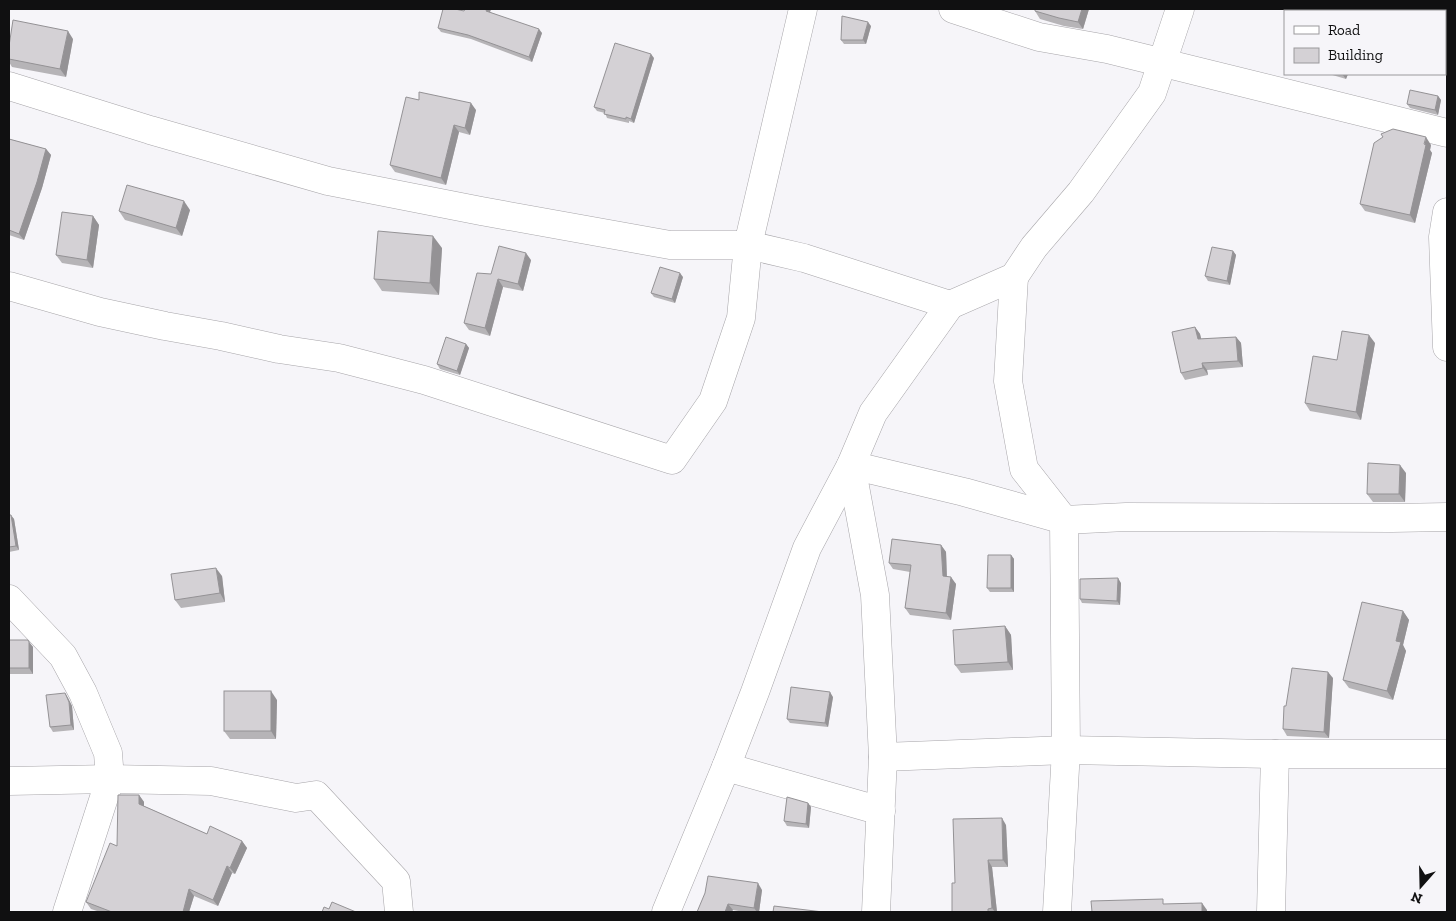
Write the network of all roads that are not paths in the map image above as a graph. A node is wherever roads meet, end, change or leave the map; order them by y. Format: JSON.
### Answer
{"nodes":[{"id":1,"x":803,"y":9,"type":"edge"},
{"id":2,"x":953,"y":9,"type":"edge"},
{"id":3,"x":1180,"y":9,"type":"edge"},
{"id":4,"x":1020,"y":20,"type":"edge"},
{"id":5,"x":1162,"y":63,"type":"junction"},
{"id":6,"x":9,"y":86,"type":"edge"},
{"id":7,"x":1447,"y":133,"type":"edge"},
{"id":8,"x":1447,"y":212,"type":"edge"},
{"id":9,"x":748,"y":245,"type":"junction"},
{"id":10,"x":1445,"y":266,"type":"edge"},
{"id":11,"x":1014,"y":277,"type":"junction"},
{"id":12,"x":9,"y":286,"type":"edge"},
{"id":13,"x":950,"y":305,"type":"junction"},
{"id":14,"x":1447,"y":347,"type":"edge"},
{"id":15,"x":851,"y":465,"type":"junction"},
{"id":16,"x":1447,"y":516,"type":"edge"},
{"id":17,"x":1064,"y":520,"type":"junction"},
{"id":18,"x":9,"y":599,"type":"edge"},
{"id":19,"x":1066,"y":750,"type":"junction"},
{"id":20,"x":1275,"y":754,"type":"junction"},
{"id":21,"x":1447,"y":754,"type":"edge"},
{"id":22,"x":883,"y":757,"type":"junction"},
{"id":23,"x":726,"y":767,"type":"junction"},
{"id":24,"x":110,"y":779,"type":"junction"},
{"id":25,"x":9,"y":781,"type":"edge"},
{"id":26,"x":881,"y":811,"type":"junction"},
{"id":27,"x":67,"y":912,"type":"edge"},
{"id":28,"x":400,"y":912,"type":"edge"},
{"id":29,"x":666,"y":912,"type":"edge"},
{"id":30,"x":876,"y":912,"type":"edge"},
{"id":31,"x":1057,"y":912,"type":"edge"},
{"id":32,"x":1271,"y":912,"type":"edge"}],
"edges":[{"from":1,"to":9,"type":"street"},
{"from":2,"to":4,"type":"street"},
{"from":3,"to":5,"type":"street"},
{"from":4,"to":5,"type":"street"},
{"from":5,"to":7,"type":"street"},
{"from":5,"to":11,"type":"street"},
{"from":6,"to":9,"type":"street"},
{"from":8,"to":10,"type":"street"},
{"from":9,"to":12,"type":"street"},
{"from":9,"to":13,"type":"street"},
{"from":10,"to":14,"type":"street"},
{"from":11,"to":13,"type":"street"},
{"from":11,"to":17,"type":"street"},
{"from":13,"to":15,"type":"street"},
{"from":15,"to":17,"type":"street"},
{"from":15,"to":22,"type":"street"},
{"from":15,"to":23,"type":"street"},
{"from":16,"to":17,"type":"street"},
{"from":17,"to":19,"type":"street"},
{"from":18,"to":24,"type":"street"},
{"from":19,"to":20,"type":"street"},
{"from":19,"to":22,"type":"street"},
{"from":19,"to":31,"type":"street"},
{"from":20,"to":21,"type":"street"},
{"from":20,"to":32,"type":"street"},
{"from":22,"to":26,"type":"street"},
{"from":23,"to":26,"type":"street"},
{"from":23,"to":29,"type":"street"},
{"from":24,"to":25,"type":"street"},
{"from":24,"to":27,"type":"street"},
{"from":24,"to":28,"type":"street"},
{"from":26,"to":30,"type":"street"}]}
